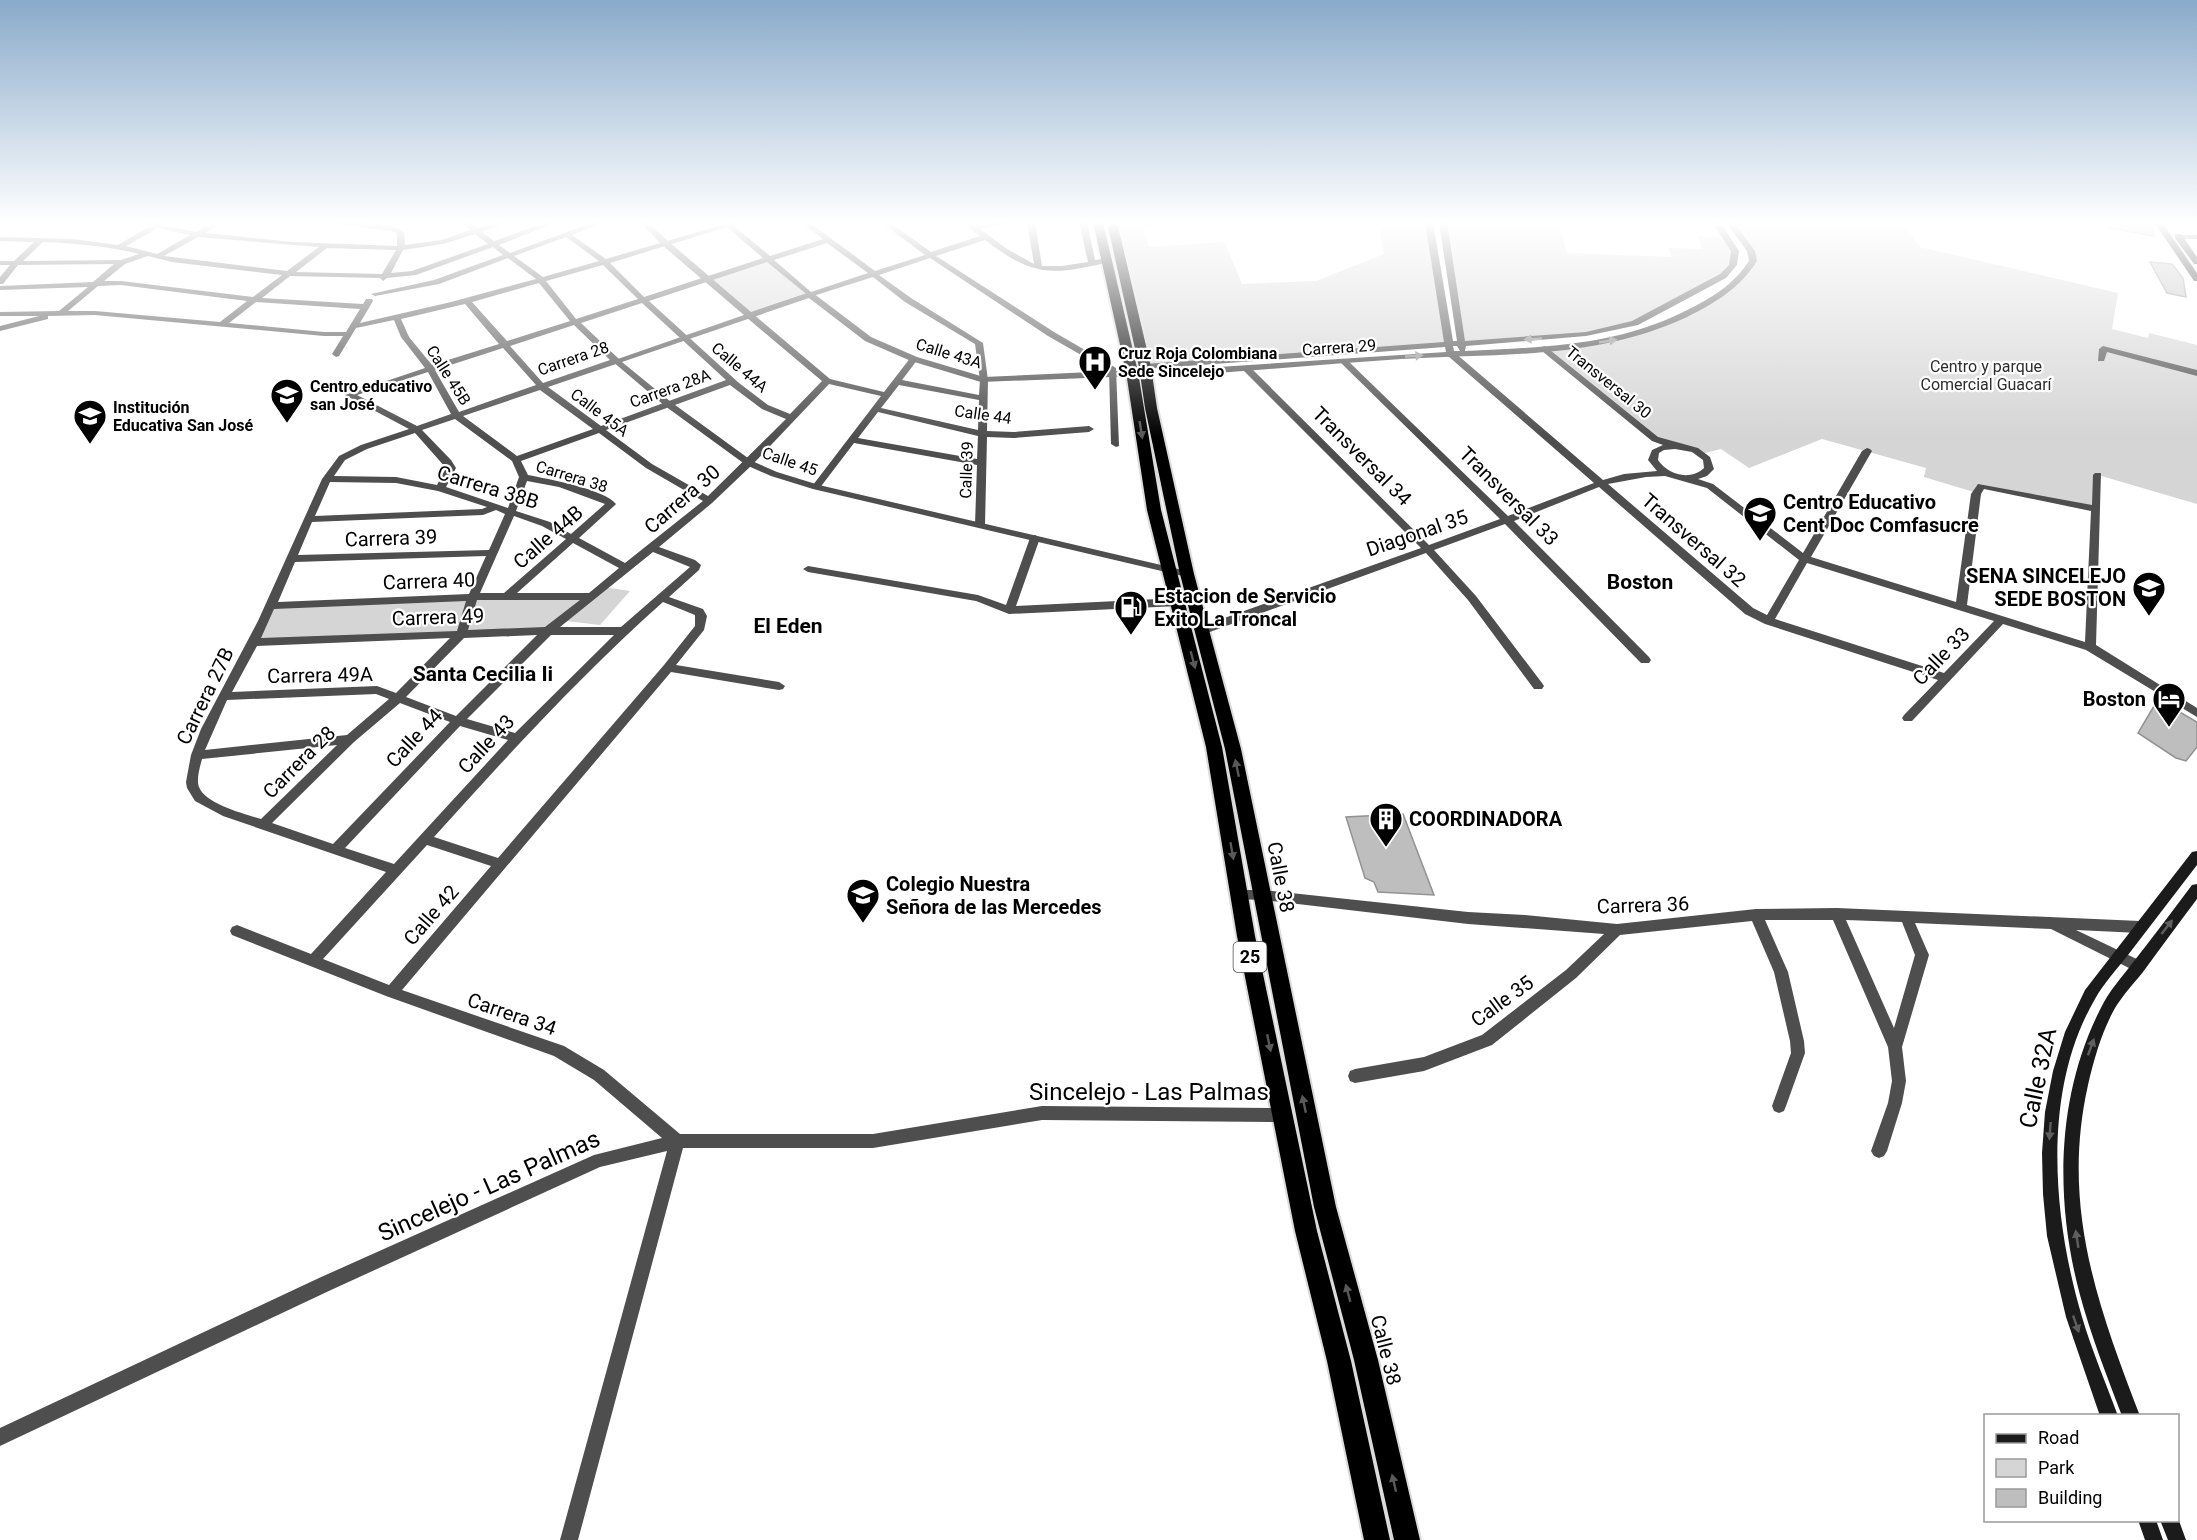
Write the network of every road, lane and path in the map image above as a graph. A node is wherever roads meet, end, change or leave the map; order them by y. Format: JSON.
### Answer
{"nodes":[{"id":1,"x":86,"y":294,"type":"edge"},
{"id":2,"x":207,"y":294,"type":"edge"},
{"id":3,"x":263,"y":294,"type":"edge"},
{"id":4,"x":375,"y":294,"type":"edge"},
{"id":5,"x":488,"y":294,"type":"edge"},
{"id":6,"x":552,"y":294,"type":"edge"},
{"id":7,"x":637,"y":294,"type":"edge"},
{"id":8,"x":658,"y":294,"type":"edge"},
{"id":9,"x":724,"y":294,"type":"edge"},
{"id":10,"x":813,"y":294,"type":"edge"},
{"id":11,"x":899,"y":294,"type":"edge"},
{"id":12,"x":990,"y":294,"type":"edge"},
{"id":13,"x":1116,"y":294,"type":"edge"},
{"id":14,"x":1123,"y":294,"type":"edge"},
{"id":15,"x":1443,"y":294,"type":"edge"},
{"id":16,"x":1454,"y":294,"type":"edge"},
{"id":17,"x":1692,"y":294,"type":"edge"},
{"id":18,"x":1719,"y":294,"type":"edge"},
{"id":19,"x":810,"y":295,"type":"junction"},
{"id":20,"x":642,"y":299,"type":"junction"},
{"id":21,"x":255,"y":300,"type":"junction"},
{"id":22,"x":466,"y":300,"type":"junction"},
{"id":23,"x":365,"y":307,"type":"junction"},
{"id":24,"x":66,"y":312,"type":"junction"},
{"id":25,"x":0,"y":314,"type":"edge"},
{"id":26,"x":749,"y":315,"type":"junction"},
{"id":27,"x":397,"y":318,"type":"junction"},
{"id":28,"x":574,"y":321,"type":"junction"},
{"id":29,"x":221,"y":325,"type":"junction"},
{"id":30,"x":355,"y":326,"type":"junction"},
{"id":31,"x":0,"y":329,"type":"edge"},
{"id":32,"x":349,"y":334,"type":"junction"},
{"id":33,"x":683,"y":338,"type":"junction"},
{"id":34,"x":504,"y":344,"type":"junction"},
{"id":35,"x":1461,"y":344,"type":"junction"},
{"id":36,"x":1545,"y":349,"type":"junction"},
{"id":37,"x":1455,"y":353,"type":"junction"},
{"id":38,"x":336,"y":354,"type":"dead end"},
{"id":39,"x":2101,"y":358,"type":"dead end"},
{"id":40,"x":914,"y":359,"type":"junction"},
{"id":41,"x":616,"y":361,"type":"junction"},
{"id":42,"x":1343,"y":361,"type":"junction"},
{"id":43,"x":1246,"y":368,"type":"junction"},
{"id":44,"x":430,"y":369,"type":"junction"},
{"id":45,"x":1134,"y":372,"type":"junction"},
{"id":46,"x":2197,"y":373,"type":"edge"},
{"id":47,"x":984,"y":380,"type":"junction"},
{"id":48,"x":732,"y":381,"type":"junction"},
{"id":49,"x":827,"y":381,"type":"junction"},
{"id":50,"x":896,"y":382,"type":"junction"},
{"id":51,"x":541,"y":387,"type":"junction"},
{"id":52,"x":886,"y":395,"type":"junction"},
{"id":53,"x":983,"y":398,"type":"junction"},
{"id":54,"x":668,"y":404,"type":"junction"},
{"id":55,"x":875,"y":409,"type":"junction"},
{"id":56,"x":456,"y":415,"type":"junction"},
{"id":57,"x":792,"y":418,"type":"junction"},
{"id":58,"x":416,"y":429,"type":"junction"},
{"id":59,"x":1089,"y":429,"type":"dead end"},
{"id":60,"x":598,"y":430,"type":"junction"},
{"id":61,"x":982,"y":434,"type":"junction"},
{"id":62,"x":1655,"y":439,"type":"junction"},
{"id":63,"x":852,"y":440,"type":"junction"},
{"id":64,"x":1116,"y":444,"type":"dead end"},
{"id":65,"x":1675,"y":446,"type":"junction"},
{"id":66,"x":1867,"y":451,"type":"dead end"},
{"id":67,"x":1654,"y":456,"type":"junction"},
{"id":68,"x":342,"y":458,"type":"joint"},
{"id":69,"x":516,"y":460,"type":"junction"},
{"id":70,"x":749,"y":463,"type":"junction"},
{"id":71,"x":982,"y":463,"type":"junction"},
{"id":72,"x":1643,"y":472,"type":"junction"},
{"id":73,"x":1668,"y":473,"type":"junction"},
{"id":74,"x":1705,"y":473,"type":"junction"},
{"id":75,"x":2098,"y":475,"type":"dead end"},
{"id":76,"x":524,"y":477,"type":"junction"},
{"id":77,"x":1682,"y":477,"type":"junction"},
{"id":78,"x":327,"y":479,"type":"junction"},
{"id":79,"x":1600,"y":483,"type":"junction"},
{"id":80,"x":1710,"y":486,"type":"junction"},
{"id":81,"x":816,"y":487,"type":"junction"},
{"id":82,"x":440,"y":488,"type":"junction"},
{"id":83,"x":709,"y":501,"type":"junction"},
{"id":84,"x":611,"y":504,"type":"joint"},
{"id":85,"x":496,"y":507,"type":"junction"},
{"id":86,"x":2095,"y":509,"type":"junction"},
{"id":87,"x":511,"y":512,"type":"junction"},
{"id":88,"x":308,"y":519,"type":"junction"},
{"id":89,"x":1507,"y":520,"type":"junction"},
{"id":90,"x":980,"y":525,"type":"junction"},
{"id":91,"x":1035,"y":538,"type":"junction"},
{"id":92,"x":574,"y":539,"type":"junction"},
{"id":93,"x":653,"y":548,"type":"junction"},
{"id":94,"x":1428,"y":549,"type":"junction"},
{"id":95,"x":493,"y":553,"type":"junction"},
{"id":96,"x":1805,"y":559,"type":"junction"},
{"id":97,"x":290,"y":560,"type":"junction"},
{"id":98,"x":626,"y":568,"type":"junction"},
{"id":99,"x":808,"y":568,"type":"dead end"},
{"id":100,"x":1168,"y":570,"type":"junction"},
{"id":101,"x":1187,"y":574,"type":"junction"},
{"id":102,"x":590,"y":596,"type":"junction"},
{"id":103,"x":473,"y":597,"type":"junction"},
{"id":104,"x":506,"y":597,"type":"junction"},
{"id":105,"x":662,"y":598,"type":"junction"},
{"id":106,"x":1178,"y":602,"type":"junction"},
{"id":107,"x":271,"y":606,"type":"junction"},
{"id":108,"x":1961,"y":608,"type":"junction"},
{"id":109,"x":1009,"y":610,"type":"junction"},
{"id":110,"x":2001,"y":620,"type":"junction"},
{"id":111,"x":1769,"y":621,"type":"junction"},
{"id":112,"x":1203,"y":630,"type":"junction"},
{"id":113,"x":548,"y":631,"type":"junction"},
{"id":114,"x":624,"y":631,"type":"junction"},
{"id":115,"x":461,"y":634,"type":"junction"},
{"id":116,"x":254,"y":642,"type":"junction"},
{"id":117,"x":2090,"y":647,"type":"junction"},
{"id":118,"x":1645,"y":660,"type":"dead end"},
{"id":119,"x":668,"y":668,"type":"junction"},
{"id":120,"x":1945,"y":678,"type":"junction"},
{"id":121,"x":779,"y":686,"type":"dead end"},
{"id":122,"x":1538,"y":686,"type":"dead end"},
{"id":123,"x":224,"y":696,"type":"junction"},
{"id":124,"x":398,"y":698,"type":"junction"},
{"id":125,"x":2197,"y":713,"type":"edge"},
{"id":126,"x":1908,"y":718,"type":"dead end"},
{"id":127,"x":458,"y":720,"type":"junction"},
{"id":128,"x":518,"y":738,"type":"junction"},
{"id":129,"x":350,"y":739,"type":"junction"},
{"id":130,"x":197,"y":755,"type":"junction"},
{"id":131,"x":263,"y":825,"type":"junction"},
{"id":132,"x":424,"y":839,"type":"junction"},
{"id":133,"x":337,"y":848,"type":"junction"},
{"id":134,"x":2197,"y":855,"type":"edge"},
{"id":135,"x":501,"y":864,"type":"junction"},
{"id":136,"x":396,"y":870,"type":"junction"},
{"id":137,"x":2197,"y":889,"type":"edge"},
{"id":138,"x":1239,"y":895,"type":"junction"},
{"id":139,"x":1263,"y":895,"type":"junction"},
{"id":140,"x":1837,"y":914,"type":"junction"},
{"id":141,"x":1756,"y":915,"type":"junction"},
{"id":142,"x":1907,"y":919,"type":"junction"},
{"id":143,"x":2050,"y":924,"type":"junction"},
{"id":144,"x":2092,"y":926,"type":"junction"},
{"id":145,"x":2140,"y":927,"type":"junction"},
{"id":146,"x":1617,"y":930,"type":"junction"},
{"id":147,"x":237,"y":931,"type":"dead end"},
{"id":148,"x":2096,"y":945,"type":"junction"},
{"id":149,"x":2119,"y":957,"type":"junction"},
{"id":150,"x":313,"y":961,"type":"junction"},
{"id":151,"x":2138,"y":966,"type":"junction"},
{"id":152,"x":390,"y":992,"type":"junction"},
{"id":153,"x":1895,"y":1047,"type":"junction"},
{"id":154,"x":1355,"y":1076,"type":"dead end"},
{"id":155,"x":1779,"y":1106,"type":"dead end"},
{"id":156,"x":1284,"y":1115,"type":"junction"},
{"id":157,"x":677,"y":1141,"type":"junction"},
{"id":158,"x":1879,"y":1151,"type":"dead end"},
{"id":159,"x":2108,"y":1414,"type":"edge"},
{"id":160,"x":2130,"y":1414,"type":"edge"},
{"id":161,"x":0,"y":1437,"type":"edge"},
{"id":162,"x":2147,"y":1522,"type":"edge"},
{"id":163,"x":2169,"y":1522,"type":"edge"},
{"id":164,"x":569,"y":1540,"type":"edge"},
{"id":165,"x":1377,"y":1540,"type":"edge"},
{"id":166,"x":1407,"y":1540,"type":"edge"},
{"id":167,"x":2154,"y":1540,"type":"edge"},
{"id":168,"x":2176,"y":1540,"type":"edge"}],
"edges":[{"from":1,"to":24,"type":"street"},
{"from":2,"to":21,"type":"street"},
{"from":3,"to":21,"type":"street"},
{"from":4,"to":23,"type":"street"},
{"from":5,"to":22,"type":"street"},
{"from":6,"to":28,"type":"street","name":"Calle 45"},
{"from":7,"to":20,"type":"street","name":"Calle 44A"},
{"from":8,"to":20,"type":"street"},
{"from":9,"to":26,"type":"street"},
{"from":10,"to":19,"type":"street","name":"Carrera 28"},
{"from":11,"to":47,"type":"street"},
{"from":12,"to":45,"type":"street"},
{"from":13,"to":45,"type":"highway","name":"Calle 38","number":"25"},
{"from":14,"to":45,"type":"highway","name":"Calle 38","number":"25"},
{"from":15,"to":37,"type":"street"},
{"from":16,"to":35,"type":"street"},
{"from":17,"to":35,"type":"street","name":"Carrera 29","one_way":true},
{"from":36,"to":18,"type":"street","name":"Carrera 29","one_way":true},
{"from":19,"to":26,"type":"street","name":"Carrera 28"},
{"from":19,"to":40,"type":"street","name":"Calle 43A"},
{"from":20,"to":28,"type":"street"},
{"from":20,"to":33,"type":"street","name":"Calle 44A"},
{"from":21,"to":23,"type":"street"},
{"from":21,"to":29,"type":"street"},
{"from":22,"to":27,"type":"street"},
{"from":22,"to":34,"type":"street","name":"Calle 45A"},
{"from":23,"to":30,"type":"street"},
{"from":24,"to":25,"type":"street"},
{"from":24,"to":29,"type":"street"},
{"from":24,"to":31,"type":"street"},
{"from":26,"to":33,"type":"street","name":"Carrera 28"},
{"from":26,"to":49,"type":"street"},
{"from":27,"to":30,"type":"street"},
{"from":27,"to":44,"type":"street","name":"Calle 45B"},
{"from":28,"to":34,"type":"street"},
{"from":28,"to":41,"type":"street","name":"Calle 45"},
{"from":29,"to":32,"type":"street"},
{"from":30,"to":32,"type":"street"},
{"from":32,"to":38,"type":"street"},
{"from":33,"to":41,"type":"street","name":"Carrera 28"},
{"from":33,"to":48,"type":"street","name":"Calle 44A"},
{"from":34,"to":44,"type":"street"},
{"from":34,"to":51,"type":"street","name":"Calle 45A"},
{"from":35,"to":37,"type":"street","name":"Carrera 29"},
{"from":36,"to":37,"type":"street","name":"Carrera 29"},
{"from":36,"to":62,"type":"street","name":"Transversal 30"},
{"from":42,"to":37,"type":"street","name":"Carrera 29","one_way":true},
{"from":37,"to":45,"type":"street","name":"Carrera 29"},
{"from":37,"to":79,"type":"street","name":"Transversal 32"},
{"from":39,"to":46,"type":"street"},
{"from":40,"to":47,"type":"street","name":"Calle 43A"},
{"from":40,"to":50,"type":"street"},
{"from":41,"to":51,"type":"street","name":"Carrera 28"},
{"from":41,"to":54,"type":"street","name":"Calle 45"},
{"from":42,"to":43,"type":"street","name":"Carrera 29"},
{"from":42,"to":89,"type":"street","name":"Transversal 33"},
{"from":43,"to":45,"type":"street","name":"Carrera 29"},
{"from":43,"to":94,"type":"street","name":"Transversal 34"},
{"from":44,"to":56,"type":"street","name":"Calle 45B"},
{"from":44,"to":58,"type":"street"},
{"from":45,"to":47,"type":"street","name":"Calle 43A"},
{"from":45,"to":64,"type":"street"},
{"from":45,"to":100,"type":"highway","name":"Calle 38","number":"25","one_way":true},
{"from":45,"to":101,"type":"highway","name":"Calle 38","number":"25"},
{"from":47,"to":53,"type":"street","name":"Calle 39"},
{"from":48,"to":54,"type":"street","name":"Carrera 28A"},
{"from":48,"to":57,"type":"street","name":"Calle 44A"},
{"from":49,"to":52,"type":"street"},
{"from":49,"to":57,"type":"street","name":"Carrera 30"},
{"from":50,"to":52,"type":"street"},
{"from":50,"to":53,"type":"street"},
{"from":51,"to":56,"type":"street","name":"Carrera 28"},
{"from":51,"to":60,"type":"street","name":"Calle 45A"},
{"from":52,"to":55,"type":"street"},
{"from":53,"to":61,"type":"street","name":"Calle 39"},
{"from":54,"to":60,"type":"street","name":"Carrera 28A"},
{"from":54,"to":70,"type":"street","name":"Calle 45"},
{"from":55,"to":61,"type":"street","name":"Calle 44"},
{"from":55,"to":63,"type":"street"},
{"from":56,"to":58,"type":"street","name":"Carrera 28"},
{"from":56,"to":69,"type":"street","name":"Calle 45B"},
{"from":57,"to":70,"type":"street","name":"Carrera 30"},
{"from":58,"to":68,"type":"street","name":"Carrera 28"},
{"from":58,"to":82,"type":"street"},
{"from":59,"to":61,"type":"street","name":"Calle 44"},
{"from":60,"to":69,"type":"street","name":"Carrera 28A"},
{"from":60,"to":83,"type":"street","name":"Calle 45A"},
{"from":61,"to":71,"type":"street","name":"Calle 39"},
{"from":62,"to":65,"type":"street","name":"Transversal 30"},
{"from":62,"to":67,"type":"street","name":"Transversal 30"},
{"from":63,"to":71,"type":"street"},
{"from":63,"to":81,"type":"street"},
{"from":65,"to":67,"type":"street"},
{"from":65,"to":74,"type":"street","name":"Transversal 30"},
{"from":66,"to":96,"type":"street"},
{"from":67,"to":72,"type":"street"},
{"from":67,"to":73,"type":"street"},
{"from":68,"to":78,"type":"street","name":"Carrera 27B"},
{"from":69,"to":76,"type":"street"},
{"from":70,"to":81,"type":"street","name":"Calle 45"},
{"from":70,"to":83,"type":"street","name":"Carrera 30"},
{"from":71,"to":90,"type":"street","name":"Calle 39"},
{"from":72,"to":73,"type":"street","name":"Diagonal 35"},
{"from":72,"to":79,"type":"street","name":"Diagonal 35"},
{"from":73,"to":77,"type":"street"},
{"from":74,"to":77,"type":"street"},
{"from":74,"to":80,"type":"street"},
{"from":75,"to":86,"type":"street"},
{"from":76,"to":84,"type":"street","name":"Carrera 38"},
{"from":76,"to":87,"type":"street","name":"Carrera 28"},
{"from":77,"to":80,"type":"street"},
{"from":78,"to":82,"type":"street","name":"Carrera 38B"},
{"from":78,"to":88,"type":"street","name":"Carrera 27B"},
{"from":79,"to":89,"type":"street","name":"Diagonal 35"},
{"from":79,"to":111,"type":"street","name":"Transversal 32"},
{"from":80,"to":96,"type":"street"},
{"from":81,"to":90,"type":"street","name":"Calle 45"},
{"from":82,"to":85,"type":"street","name":"Carrera 38B"},
{"from":83,"to":93,"type":"street","name":"Carrera 30"},
{"from":84,"to":92,"type":"street","name":"Calle 44B"},
{"from":85,"to":87,"type":"street","name":"Carrera 38B"},
{"from":85,"to":88,"type":"street"},
{"from":86,"to":108,"type":"street","name":"Calle 33"},
{"from":86,"to":117,"type":"street"},
{"from":87,"to":92,"type":"street","name":"Carrera 38B"},
{"from":87,"to":95,"type":"street","name":"Carrera 28"},
{"from":88,"to":97,"type":"street","name":"Carrera 27B"},
{"from":89,"to":94,"type":"street","name":"Diagonal 35"},
{"from":89,"to":118,"type":"street","name":"Transversal 33"},
{"from":90,"to":91,"type":"street","name":"Calle 45"},
{"from":91,"to":100,"type":"street","name":"Calle 45"},
{"from":91,"to":109,"type":"street"},
{"from":92,"to":98,"type":"street","name":"Carrera 38B"},
{"from":92,"to":104,"type":"street","name":"Calle 44B"},
{"from":93,"to":98,"type":"street","name":"Carrera 30"},
{"from":93,"to":105,"type":"street","name":"Calle 43"},
{"from":94,"to":112,"type":"street","name":"Diagonal 35"},
{"from":94,"to":122,"type":"street","name":"Transversal 34"},
{"from":95,"to":97,"type":"street","name":"Carrera 39"},
{"from":95,"to":103,"type":"street","name":"Carrera 28"},
{"from":96,"to":108,"type":"street"},
{"from":96,"to":111,"type":"street"},
{"from":97,"to":107,"type":"street","name":"Carrera 27B"},
{"from":98,"to":102,"type":"street","name":"Carrera 30"},
{"from":99,"to":109,"type":"street"},
{"from":100,"to":101,"type":"street","name":"Calle 45"},
{"from":100,"to":106,"type":"highway","name":"Calle 38","number":"25"},
{"from":101,"to":112,"type":"highway","name":"Calle 38","number":"25"},
{"from":102,"to":104,"type":"street","name":"Carrera 40"},
{"from":102,"to":113,"type":"street","name":"Carrera 30"},
{"from":103,"to":104,"type":"street","name":"Carrera 40"},
{"from":103,"to":107,"type":"street","name":"Carrera 40"},
{"from":103,"to":115,"type":"street","name":"Carrera 28"},
{"from":105,"to":114,"type":"street","name":"Calle 43"},
{"from":105,"to":119,"type":"street","name":"Calle 42"},
{"from":106,"to":109,"type":"street"},
{"from":106,"to":138,"type":"highway","name":"Calle 38","number":"25","one_way":true},
{"from":107,"to":116,"type":"street","name":"Carrera 27B"},
{"from":108,"to":110,"type":"street"},
{"from":110,"to":117,"type":"street"},
{"from":110,"to":120,"type":"street","name":"Calle 33"},
{"from":111,"to":120,"type":"street","name":"Transversal 32"},
{"from":139,"to":112,"type":"highway","name":"Calle 38","number":"25","one_way":true},
{"from":113,"to":114,"type":"street","name":"Carrera 49"},
{"from":113,"to":115,"type":"street","name":"Carrera 49"},
{"from":113,"to":127,"type":"street","name":"Calle 44"},
{"from":114,"to":128,"type":"street","name":"Calle 43"},
{"from":115,"to":116,"type":"street","name":"Carrera 49"},
{"from":115,"to":124,"type":"street","name":"Carrera 28"},
{"from":116,"to":123,"type":"street","name":"Carrera 27B"},
{"from":117,"to":125,"type":"street"},
{"from":119,"to":121,"type":"street"},
{"from":119,"to":135,"type":"street","name":"Calle 42"},
{"from":120,"to":126,"type":"street","name":"Calle 33"},
{"from":123,"to":124,"type":"street","name":"Carrera 49A"},
{"from":123,"to":130,"type":"street","name":"Carrera 27B"},
{"from":124,"to":127,"type":"street","name":"Carrera 49A"},
{"from":124,"to":129,"type":"street","name":"Carrera 28"},
{"from":127,"to":128,"type":"street","name":"Carrera 49A"},
{"from":127,"to":133,"type":"street","name":"Calle 44"},
{"from":128,"to":132,"type":"street","name":"Calle 43"},
{"from":129,"to":130,"type":"street"},
{"from":129,"to":131,"type":"street","name":"Carrera 28"},
{"from":130,"to":131,"type":"street","name":"Carrera 27B"},
{"from":131,"to":133,"type":"street","name":"Carrera 27B"},
{"from":132,"to":135,"type":"street"},
{"from":132,"to":136,"type":"street","name":"Calle 43"},
{"from":133,"to":136,"type":"street","name":"Carrera 27B"},
{"from":134,"to":145,"type":"main road","name":"Calle 32A"},
{"from":135,"to":152,"type":"street","name":"Calle 42"},
{"from":136,"to":150,"type":"street","name":"Calle 43"},
{"from":151,"to":137,"type":"main road","name":"Calle 32A","one_way":true},
{"from":138,"to":139,"type":"street","name":"Carrera 36"},
{"from":138,"to":156,"type":"highway","name":"Calle 38","number":"25","one_way":true},
{"from":139,"to":146,"type":"street","name":"Carrera 36"},
{"from":166,"to":139,"type":"highway","name":"Calle 38","number":"25","one_way":true},
{"from":140,"to":141,"type":"street","name":"Carrera 36"},
{"from":140,"to":142,"type":"street","name":"Carrera 36"},
{"from":140,"to":153,"type":"street"},
{"from":141,"to":146,"type":"street","name":"Carrera 36"},
{"from":141,"to":155,"type":"street"},
{"from":142,"to":143,"type":"street","name":"Carrera 36"},
{"from":142,"to":153,"type":"street"},
{"from":143,"to":144,"type":"street","name":"Carrera 36"},
{"from":143,"to":148,"type":"street","name":"Carrera 36"},
{"from":144,"to":145,"type":"street","name":"Carrera 36"},
{"from":144,"to":148,"type":"street"},
{"from":145,"to":149,"type":"main road","name":"Calle 32A"},
{"from":146,"to":154,"type":"street","name":"Calle 35"},
{"from":147,"to":150,"type":"street","name":"Carrera 34"},
{"from":148,"to":149,"type":"street","name":"Carrera 36"},
{"from":149,"to":151,"type":"street","name":"Carrera 36"},
{"from":149,"to":159,"type":"main road","name":"Calle 32A","one_way":true},
{"from":150,"to":152,"type":"street","name":"Carrera 34"},
{"from":160,"to":151,"type":"main road","name":"Calle 32A","one_way":true},
{"from":152,"to":157,"type":"street","name":"Carrera 34"},
{"from":153,"to":158,"type":"street"},
{"from":156,"to":157,"type":"street","name":"Sincelejo - Las Palmas"},
{"from":156,"to":165,"type":"highway","name":"Calle 38","number":"25"},
{"from":157,"to":161,"type":"street","name":"Sincelejo - Las Palmas"},
{"from":157,"to":164,"type":"street"},
{"from":162,"to":167,"type":"main road"},
{"from":163,"to":168,"type":"main road"}]}
